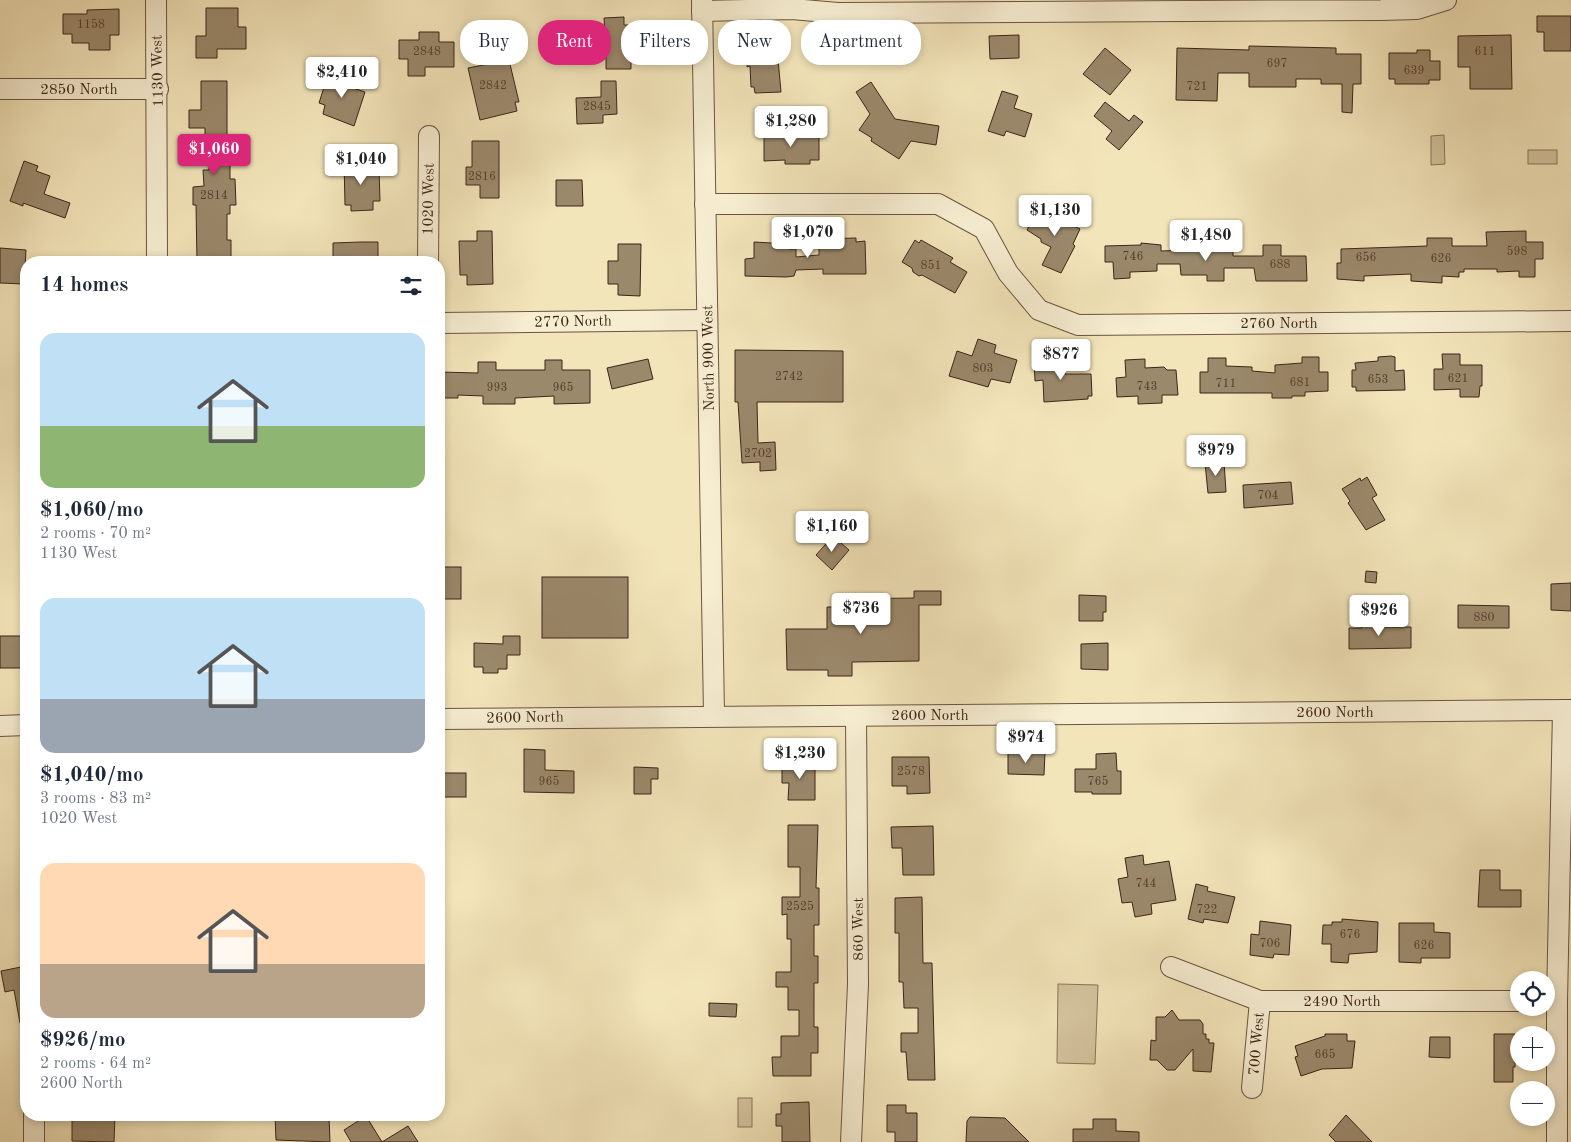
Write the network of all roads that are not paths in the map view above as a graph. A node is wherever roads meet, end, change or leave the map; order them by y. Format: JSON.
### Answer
{"nodes":[{"id":1,"x":156,"y":0,"type":"edge"},
{"id":2,"x":1446,"y":0,"type":"edge"},
{"id":3,"x":1381,"y":5,"type":"edge"},
{"id":4,"x":702,"y":6,"type":"edge"},
{"id":5,"x":0,"y":90,"type":"edge"},
{"id":6,"x":158,"y":90,"type":"junction"},
{"id":7,"x":429,"y":136,"type":"dead end"},
{"id":8,"x":705,"y":204,"type":"junction"},
{"id":9,"x":157,"y":256,"type":"edge"},
{"id":10,"x":428,"y":256,"type":"edge"},
{"id":11,"x":707,"y":320,"type":"junction"},
{"id":12,"x":1571,"y":321,"type":"edge"},
{"id":13,"x":445,"y":323,"type":"edge"},
{"id":14,"x":1567,"y":710,"type":"edge"},
{"id":15,"x":714,"y":715,"type":"junction"},
{"id":16,"x":856,"y":716,"type":"junction"},
{"id":17,"x":445,"y":718,"type":"edge"},
{"id":18,"x":20,"y":725,"type":"edge"},
{"id":19,"x":0,"y":726,"type":"edge"},
{"id":20,"x":1171,"y":967,"type":"dead end"},
{"id":21,"x":1554,"y":971,"type":"edge"},
{"id":22,"x":1260,"y":1001,"type":"junction"},
{"id":23,"x":1510,"y":1001,"type":"edge"},
{"id":24,"x":1553,"y":1016,"type":"edge"},
{"id":25,"x":1252,"y":1088,"type":"dead end"},
{"id":26,"x":34,"y":1121,"type":"edge"},
{"id":27,"x":34,"y":1142,"type":"edge"},
{"id":28,"x":851,"y":1142,"type":"edge"},
{"id":29,"x":1557,"y":1142,"type":"edge"}],
"edges":[{"from":1,"to":6,"type":"street","name":"1130 West"},
{"from":2,"to":3,"type":"street"},
{"from":3,"to":4,"type":"street"},
{"from":4,"to":8,"type":"street","name":"North 900 West"},
{"from":5,"to":6,"type":"street","name":"2850 North"},
{"from":6,"to":9,"type":"street","name":"1130 West"},
{"from":7,"to":10,"type":"street","name":"1020 West"},
{"from":8,"to":11,"type":"street","name":"North 900 West"},
{"from":8,"to":12,"type":"street","name":"2760 North"},
{"from":11,"to":13,"type":"street","name":"2770 North"},
{"from":11,"to":15,"type":"street","name":"North 900 West"},
{"from":14,"to":16,"type":"street","name":"2600 North"},
{"from":14,"to":21,"type":"street"},
{"from":15,"to":16,"type":"street","name":"2600 North"},
{"from":15,"to":17,"type":"street","name":"2600 North"},
{"from":16,"to":28,"type":"street","name":"860 West"},
{"from":18,"to":19,"type":"street"},
{"from":20,"to":22,"type":"street","name":"2490 North"},
{"from":22,"to":23,"type":"street","name":"2490 North"},
{"from":22,"to":25,"type":"street","name":"700 West"},
{"from":24,"to":29,"type":"street"},
{"from":26,"to":27,"type":"street"}]}
